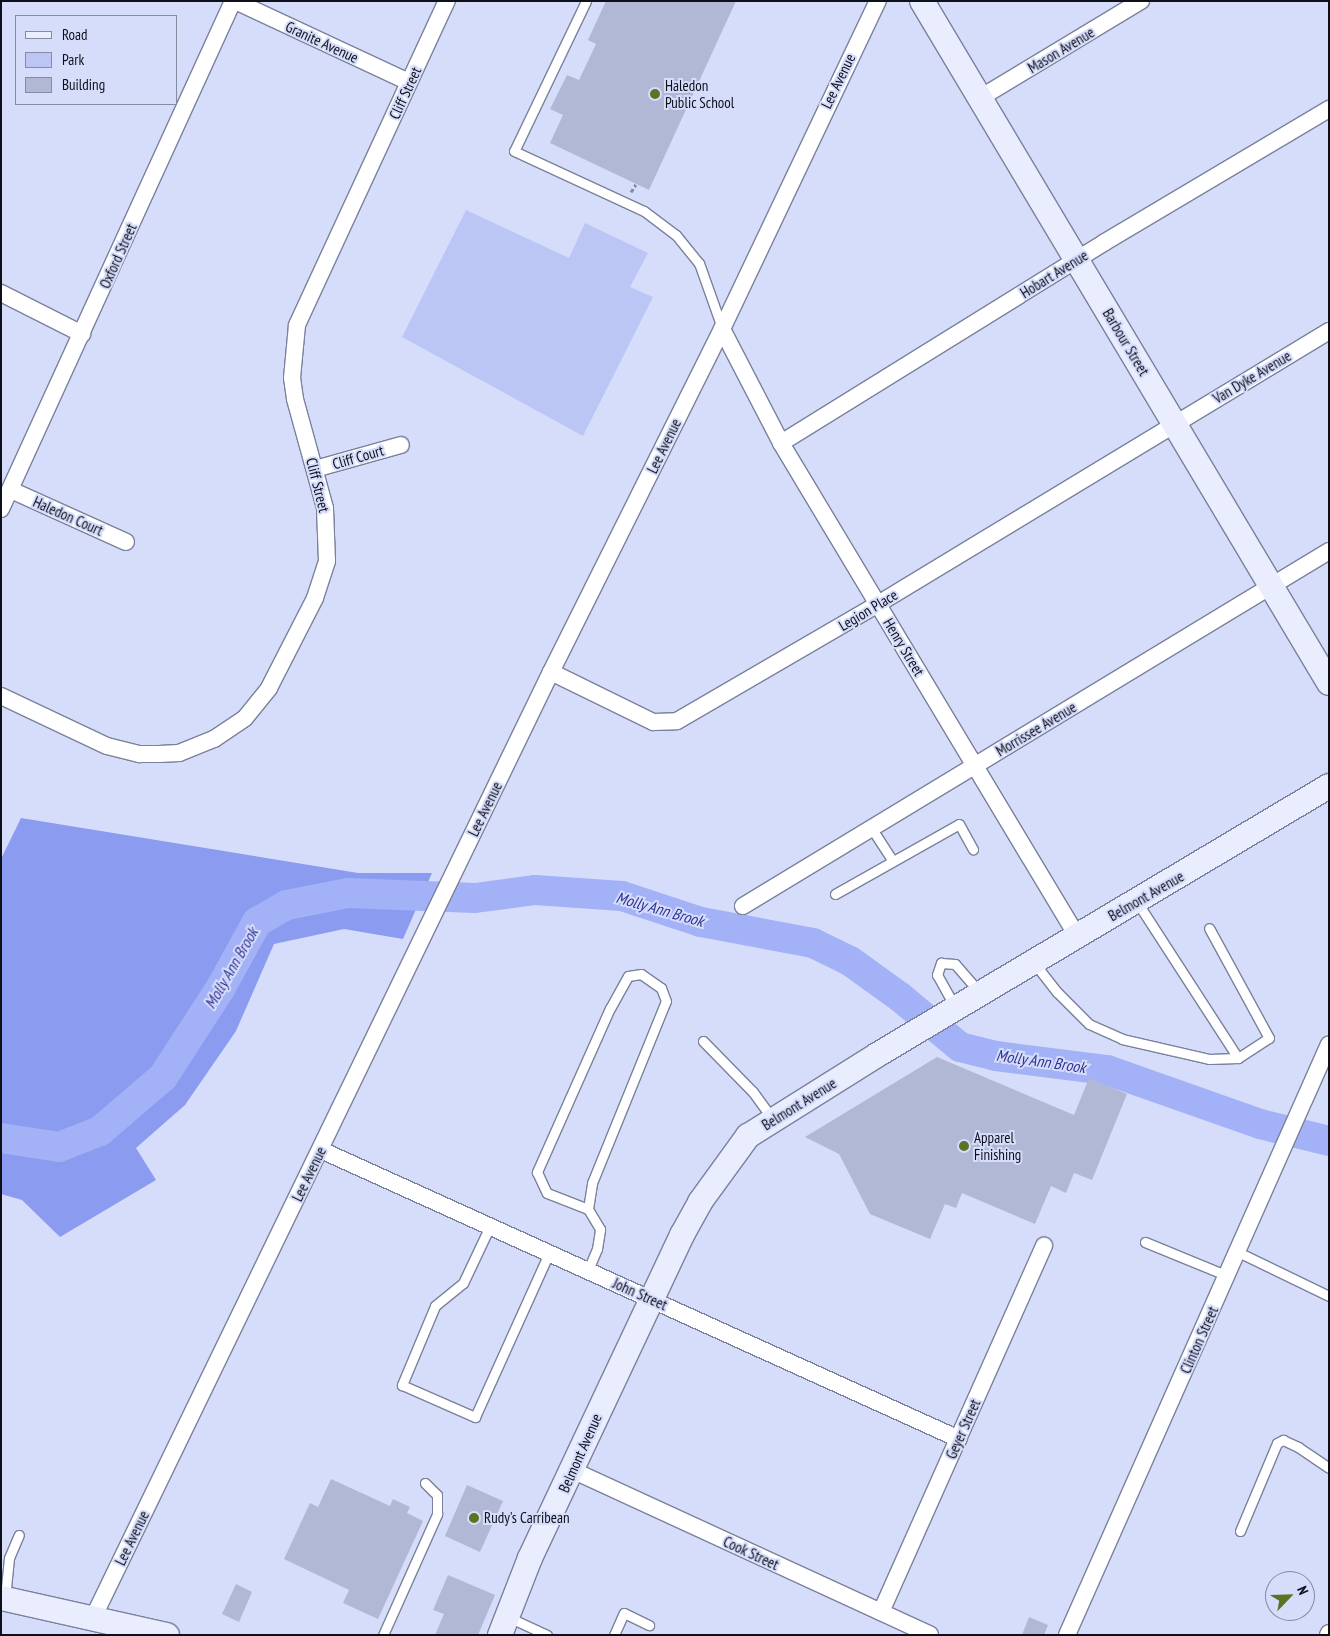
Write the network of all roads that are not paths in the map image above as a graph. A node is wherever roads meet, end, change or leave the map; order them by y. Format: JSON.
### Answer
{"nodes":[{"id":1,"x":234,"y":1,"type":"edge"},
{"id":2,"x":446,"y":1,"type":"edge"},
{"id":3,"x":586,"y":1,"type":"edge"},
{"id":4,"x":878,"y":1,"type":"edge"},
{"id":5,"x":922,"y":1,"type":"edge"},
{"id":6,"x":1141,"y":1,"type":"edge"},
{"id":7,"x":409,"y":82,"type":"junction"},
{"id":8,"x":980,"y":98,"type":"junction"},
{"id":9,"x":1329,"y":109,"type":"edge"},
{"id":10,"x":1077,"y":260,"type":"junction"},
{"id":11,"x":1,"y":293,"type":"edge"},
{"id":12,"x":722,"y":329,"type":"junction"},
{"id":13,"x":1329,"y":331,"type":"edge"},
{"id":14,"x":82,"y":334,"type":"junction"},
{"id":15,"x":1174,"y":424,"type":"junction"},
{"id":16,"x":781,"y":443,"type":"junction"},
{"id":17,"x":401,"y":445,"type":"dead end"},
{"id":18,"x":315,"y":470,"type":"junction"},
{"id":19,"x":11,"y":490,"type":"junction"},
{"id":20,"x":1,"y":509,"type":"edge"},
{"id":21,"x":126,"y":542,"type":"dead end"},
{"id":22,"x":1329,"y":551,"type":"edge"},
{"id":23,"x":1271,"y":586,"type":"junction"},
{"id":24,"x":878,"y":604,"type":"junction"},
{"id":25,"x":551,"y":672,"type":"junction"},
{"id":26,"x":1329,"y":683,"type":"edge"},
{"id":27,"x":1,"y":696,"type":"edge"},
{"id":28,"x":975,"y":766,"type":"junction"},
{"id":29,"x":1329,"y":786,"type":"edge"},
{"id":30,"x":872,"y":829,"type":"junction"},
{"id":31,"x":973,"y":849,"type":"dead end"},
{"id":32,"x":893,"y":861,"type":"junction"},
{"id":33,"x":835,"y":894,"type":"dead end"},
{"id":34,"x":1137,"y":902,"type":"junction"},
{"id":35,"x":743,"y":906,"type":"dead end"},
{"id":36,"x":1209,"y":928,"type":"dead end"},
{"id":37,"x":1077,"y":936,"type":"junction"},
{"id":38,"x":1033,"y":962,"type":"junction"},
{"id":39,"x":703,"y":1041,"type":"dead end"},
{"id":40,"x":1329,"y":1044,"type":"edge"},
{"id":41,"x":1238,"y":1058,"type":"junction"},
{"id":42,"x":773,"y":1120,"type":"junction"},
{"id":43,"x":321,"y":1150,"type":"junction"},
{"id":44,"x":588,"y":1209,"type":"junction"},
{"id":45,"x":490,"y":1226,"type":"junction"},
{"id":46,"x":1145,"y":1242,"type":"dead end"},
{"id":47,"x":1044,"y":1246,"type":"dead end"},
{"id":48,"x":1238,"y":1252,"type":"junction"},
{"id":49,"x":549,"y":1253,"type":"junction"},
{"id":50,"x":588,"y":1270,"type":"junction"},
{"id":51,"x":1228,"y":1276,"type":"junction"},
{"id":52,"x":1329,"y":1296,"type":"edge"},
{"id":53,"x":653,"y":1300,"type":"junction"},
{"id":54,"x":958,"y":1439,"type":"junction"},
{"id":55,"x":1329,"y":1468,"type":"edge"},
{"id":56,"x":572,"y":1470,"type":"junction"},
{"id":57,"x":425,"y":1483,"type":"dead end"},
{"id":58,"x":1240,"y":1531,"type":"dead end"},
{"id":59,"x":19,"y":1535,"type":"dead end"},
{"id":60,"x":3,"y":1598,"type":"edge"},
{"id":61,"x":881,"y":1612,"type":"junction"},
{"id":62,"x":93,"y":1618,"type":"junction"},
{"id":63,"x":649,"y":1624,"type":"dead end"},
{"id":64,"x":504,"y":1626,"type":"edge"},
{"id":65,"x":167,"y":1635,"type":"edge"},
{"id":66,"x":383,"y":1635,"type":"edge"},
{"id":67,"x":547,"y":1635,"type":"edge"},
{"id":68,"x":614,"y":1635,"type":"edge"},
{"id":69,"x":930,"y":1635,"type":"edge"},
{"id":70,"x":1067,"y":1635,"type":"edge"}],
"edges":[{"from":1,"to":7,"type":"street","name":"Granite Avenue"},
{"from":1,"to":14,"type":"street","name":"Oxford Street"},
{"from":2,"to":7,"type":"street","name":"Cliff Street"},
{"from":3,"to":12,"type":"lane"},
{"from":4,"to":12,"type":"street","name":"Lee Avenue"},
{"from":5,"to":8,"type":"main road","name":"Barbour Street"},
{"from":6,"to":8,"type":"street","name":"Mason Avenue"},
{"from":7,"to":18,"type":"street","name":"Cliff Street"},
{"from":8,"to":10,"type":"main road","name":"Barbour Street"},
{"from":9,"to":10,"type":"street","name":"Hobart Avenue"},
{"from":10,"to":15,"type":"main road","name":"Barbour Street"},
{"from":10,"to":16,"type":"street","name":"Hobart Avenue"},
{"from":11,"to":14,"type":"street"},
{"from":12,"to":16,"type":"street","name":"Henry Street"},
{"from":12,"to":25,"type":"street","name":"Lee Avenue"},
{"from":13,"to":15,"type":"street","name":"Van Dyke Avenue"},
{"from":14,"to":19,"type":"street","name":"Oxford Street"},
{"from":15,"to":23,"type":"main road","name":"Barbour Street"},
{"from":15,"to":24,"type":"street","name":"Legion Place"},
{"from":16,"to":24,"type":"street","name":"Henry Street"},
{"from":17,"to":18,"type":"street","name":"Cliff Court"},
{"from":18,"to":27,"type":"street","name":"Cliff Street"},
{"from":19,"to":20,"type":"street","name":"Oxford Street"},
{"from":19,"to":21,"type":"street","name":"Haledon Court"},
{"from":22,"to":23,"type":"street","name":"Morrissee Avenue"},
{"from":23,"to":26,"type":"main road","name":"Barbour Street"},
{"from":23,"to":28,"type":"street","name":"Morrissee Avenue"},
{"from":24,"to":25,"type":"street","name":"Legion Place"},
{"from":24,"to":28,"type":"street","name":"Henry Street"},
{"from":25,"to":43,"type":"street","name":"Lee Avenue"},
{"from":28,"to":30,"type":"street","name":"Morrissee Avenue"},
{"from":28,"to":37,"type":"street","name":"Henry Street"},
{"from":29,"to":34,"type":"main road","name":"Belmont Avenue"},
{"from":30,"to":32,"type":"lane"},
{"from":30,"to":35,"type":"street","name":"Morrissee Avenue"},
{"from":31,"to":32,"type":"lane"},
{"from":32,"to":33,"type":"lane"},
{"from":34,"to":37,"type":"main road","name":"Belmont Avenue"},
{"from":34,"to":41,"type":"lane"},
{"from":36,"to":41,"type":"lane"},
{"from":37,"to":38,"type":"main road","name":"Belmont Avenue"},
{"from":38,"to":41,"type":"lane"},
{"from":38,"to":42,"type":"main road","name":"Belmont Avenue"},
{"from":39,"to":42,"type":"lane"},
{"from":40,"to":48,"type":"street","name":"Clinton Street"},
{"from":42,"to":53,"type":"main road","name":"Belmont Avenue"},
{"from":43,"to":45,"type":"street","name":"John Street"},
{"from":43,"to":62,"type":"street","name":"Lee Avenue"},
{"from":44,"to":44,"type":"lane"},
{"from":44,"to":50,"type":"lane"},
{"from":45,"to":49,"type":"street","name":"John Street"},
{"from":45,"to":49,"type":"lane"},
{"from":46,"to":51,"type":"lane"},
{"from":47,"to":54,"type":"street","name":"Geyer Street"},
{"from":48,"to":51,"type":"street","name":"Clinton Street"},
{"from":48,"to":52,"type":"lane"},
{"from":49,"to":50,"type":"street","name":"John Street"},
{"from":50,"to":53,"type":"street","name":"John Street"},
{"from":51,"to":70,"type":"street","name":"Clinton Street"},
{"from":53,"to":54,"type":"street","name":"John Street"},
{"from":53,"to":56,"type":"main road","name":"Belmont Avenue"},
{"from":54,"to":61,"type":"street","name":"Geyer Street"},
{"from":55,"to":58,"type":"lane"},
{"from":56,"to":61,"type":"street","name":"Cook Street"},
{"from":56,"to":64,"type":"main road","name":"Belmont Avenue"},
{"from":57,"to":66,"type":"lane"},
{"from":59,"to":60,"type":"lane"},
{"from":60,"to":62,"type":"main road"},
{"from":61,"to":69,"type":"street","name":"Cook Street"},
{"from":62,"to":65,"type":"main road"},
{"from":63,"to":68,"type":"lane"},
{"from":64,"to":67,"type":"lane"}]}
